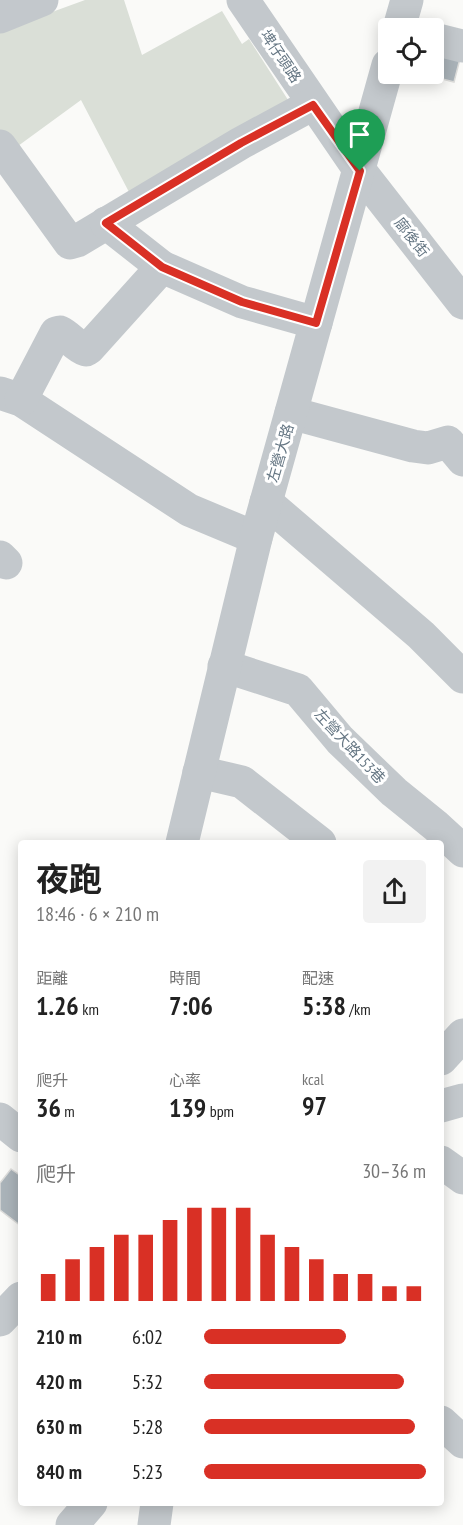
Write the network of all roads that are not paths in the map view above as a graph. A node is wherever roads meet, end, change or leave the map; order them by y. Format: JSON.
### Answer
{"nodes":[{"id":1,"x":42,"y":0,"type":"edge"},
{"id":2,"x":243,"y":0,"type":"edge"},
{"id":3,"x":407,"y":0,"type":"edge"},
{"id":4,"x":0,"y":17,"type":"edge"},
{"id":5,"x":402,"y":18,"type":"edge"},
{"id":6,"x":383,"y":84,"type":"edge"},
{"id":7,"x":313,"y":105,"type":"junction"},
{"id":8,"x":0,"y":146,"type":"edge"},
{"id":9,"x":360,"y":171,"type":"junction"},
{"id":10,"x":106,"y":223,"type":"junction"},
{"id":11,"x":162,"y":267,"type":"junction"},
{"id":12,"x":463,"y":303,"type":"edge"},
{"id":13,"x":316,"y":323,"type":"junction"},
{"id":14,"x":10,"y":397,"type":"edge"},
{"id":15,"x":291,"y":413,"type":"junction"},
{"id":16,"x":463,"y":460,"type":"edge"},
{"id":17,"x":266,"y":502,"type":"junction"},
{"id":18,"x":256,"y":538,"type":"junction"},
{"id":19,"x":224,"y":666,"type":"junction"},
{"id":20,"x":463,"y":677,"type":"edge"},
{"id":21,"x":199,"y":772,"type":"junction"},
{"id":22,"x":428,"y":834,"type":"edge"},
{"id":23,"x":183,"y":840,"type":"edge"},
{"id":24,"x":316,"y":840,"type":"edge"},
{"id":25,"x":444,"y":841,"type":"edge"},
{"id":26,"x":463,"y":850,"type":"edge"},
{"id":27,"x":463,"y":1035,"type":"edge"},
{"id":28,"x":444,"y":1056,"type":"edge"},
{"id":29,"x":463,"y":1100,"type":"edge"},
{"id":30,"x":444,"y":1105,"type":"edge"},
{"id":31,"x":0,"y":1119,"type":"edge"},
{"id":32,"x":18,"y":1134,"type":"edge"},
{"id":33,"x":444,"y":1164,"type":"edge"},
{"id":34,"x":463,"y":1178,"type":"edge"},
{"id":35,"x":18,"y":1301,"type":"edge"},
{"id":36,"x":0,"y":1320,"type":"edge"},
{"id":37,"x":444,"y":1425,"type":"edge"},
{"id":38,"x":463,"y":1442,"type":"edge"},
{"id":39,"x":88,"y":1506,"type":"edge"},
{"id":40,"x":157,"y":1506,"type":"edge"},
{"id":41,"x":72,"y":1525,"type":"edge"},
{"id":42,"x":154,"y":1525,"type":"edge"}],
"edges":[{"from":1,"to":4,"type":"street"},
{"from":2,"to":7,"type":"street","name":"埤仔頭路"},
{"from":3,"to":5,"type":"street"},
{"from":6,"to":9,"type":"street","name":"左營大路"},
{"from":7,"to":9,"type":"street","name":"埤仔頭路"},
{"from":7,"to":10,"type":"street"},
{"from":8,"to":10,"type":"street"},
{"from":9,"to":12,"type":"street","name":"廍後街"},
{"from":9,"to":13,"type":"street","name":"左營大路"},
{"from":10,"to":11,"type":"street"},
{"from":11,"to":13,"type":"street"},
{"from":11,"to":14,"type":"street"},
{"from":13,"to":15,"type":"street","name":"左營大路"},
{"from":14,"to":18,"type":"street"},
{"from":15,"to":16,"type":"street"},
{"from":15,"to":17,"type":"street","name":"左營大路"},
{"from":17,"to":18,"type":"street","name":"左營大路"},
{"from":17,"to":20,"type":"street"},
{"from":18,"to":19,"type":"street","name":"左營大路"},
{"from":19,"to":21,"type":"street","name":"左營大路"},
{"from":19,"to":22,"type":"street","name":"左營大路153巷"},
{"from":21,"to":23,"type":"street","name":"左營大路"},
{"from":21,"to":24,"type":"street"},
{"from":25,"to":26,"type":"street","name":"左營大路153巷"},
{"from":27,"to":28,"type":"street"},
{"from":29,"to":30,"type":"street"},
{"from":31,"to":32,"type":"street"},
{"from":33,"to":34,"type":"street"},
{"from":35,"to":36,"type":"street"},
{"from":37,"to":38,"type":"street"},
{"from":39,"to":41,"type":"street"},
{"from":40,"to":42,"type":"street"}]}
